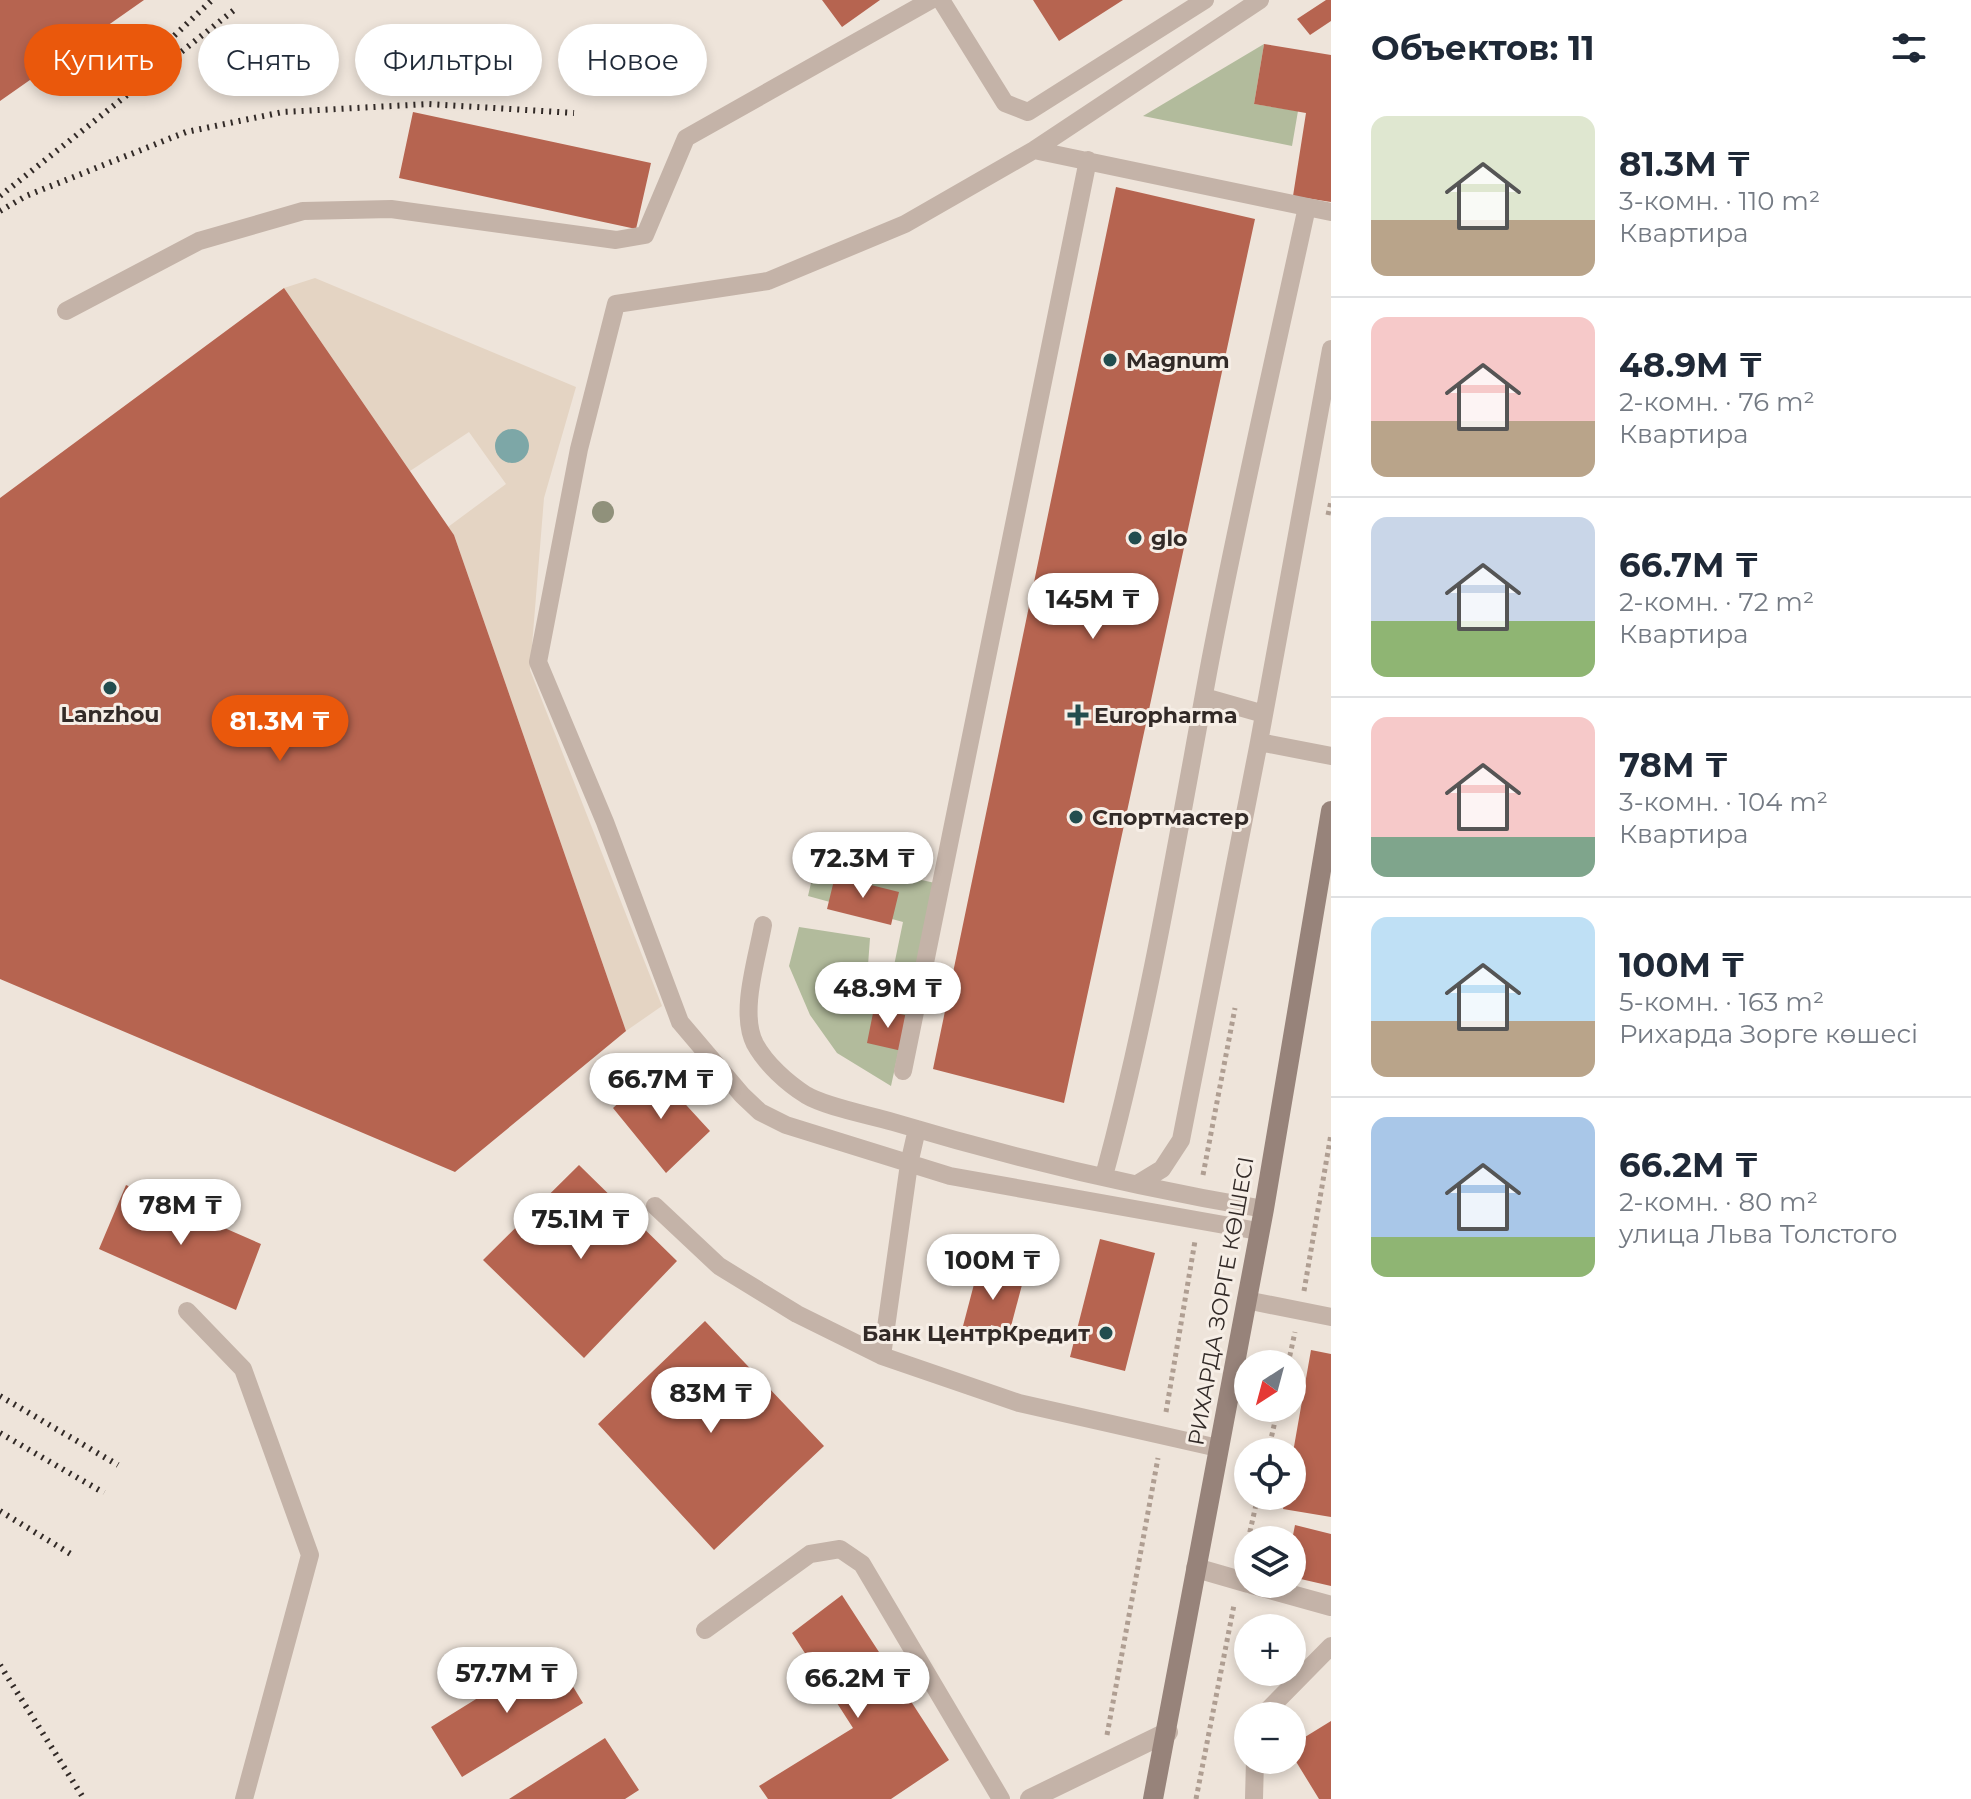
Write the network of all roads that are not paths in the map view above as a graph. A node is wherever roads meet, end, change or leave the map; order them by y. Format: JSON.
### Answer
{"nodes":[{"id":1,"x":931,"y":0,"type":"edge"},
{"id":2,"x":941,"y":0,"type":"edge"},
{"id":3,"x":1205,"y":0,"type":"edge"},
{"id":4,"x":1260,"y":0,"type":"edge"},
{"id":5,"x":1034,"y":150,"type":"junction"},
{"id":6,"x":1088,"y":160,"type":"junction"},
{"id":7,"x":1307,"y":207,"type":"junction"},
{"id":8,"x":1331,"y":212,"type":"edge"},
{"id":9,"x":66,"y":311,"type":"dead end"},
{"id":10,"x":1331,"y":349,"type":"edge"},
{"id":11,"x":1204,"y":697,"type":"junction"},
{"id":12,"x":1264,"y":714,"type":"junction"},
{"id":13,"x":1259,"y":742,"type":"junction"},
{"id":14,"x":1331,"y":756,"type":"edge"},
{"id":15,"x":1331,"y":811,"type":"edge"},
{"id":16,"x":1328,"y":850,"type":"edge"},
{"id":17,"x":763,"y":925,"type":"dead end"},
{"id":18,"x":903,"y":1071,"type":"dead end"},
{"id":19,"x":917,"y":1129,"type":"junction"},
{"id":20,"x":909,"y":1164,"type":"junction"},
{"id":21,"x":1104,"y":1176,"type":"junction"},
{"id":22,"x":1139,"y":1183,"type":"junction"},
{"id":23,"x":655,"y":1206,"type":"dead end"},
{"id":24,"x":1264,"y":1209,"type":"junction"},
{"id":25,"x":1258,"y":1231,"type":"junction"},
{"id":26,"x":1246,"y":1300,"type":"junction"},
{"id":27,"x":187,"y":1311,"type":"dead end"},
{"id":28,"x":1331,"y":1317,"type":"edge"},
{"id":29,"x":882,"y":1356,"type":"junction"},
{"id":30,"x":1218,"y":1448,"type":"junction"},
{"id":31,"x":1196,"y":1568,"type":"junction"},
{"id":32,"x":1234,"y":1579,"type":"edge"},
{"id":33,"x":1303,"y":1598,"type":"edge"},
{"id":34,"x":1331,"y":1606,"type":"edge"},
{"id":35,"x":705,"y":1630,"type":"dead end"},
{"id":36,"x":1331,"y":1646,"type":"edge"},
{"id":37,"x":1276,"y":1702,"type":"edge"},
{"id":38,"x":1168,"y":1732,"type":"junction"},
{"id":39,"x":1255,"y":1774,"type":"edge"},
{"id":40,"x":244,"y":1799,"type":"edge"},
{"id":41,"x":1001,"y":1799,"type":"edge"},
{"id":42,"x":1030,"y":1799,"type":"edge"},
{"id":43,"x":1153,"y":1799,"type":"edge"},
{"id":44,"x":1254,"y":1799,"type":"edge"}],
"edges":[{"from":1,"to":9,"type":"lane"},
{"from":2,"to":3,"type":"lane"},
{"from":4,"to":5,"type":"lane"},
{"from":5,"to":6,"type":"lane"},
{"from":5,"to":20,"type":"lane"},
{"from":6,"to":7,"type":"lane"},
{"from":6,"to":18,"type":"lane"},
{"from":7,"to":8,"type":"lane"},
{"from":7,"to":11,"type":"lane"},
{"from":10,"to":12,"type":"lane"},
{"from":11,"to":12,"type":"lane"},
{"from":11,"to":21,"type":"lane"},
{"from":12,"to":13,"type":"lane"},
{"from":13,"to":14,"type":"lane"},
{"from":13,"to":22,"type":"lane"},
{"from":15,"to":16,"type":"main road","name":"РИХАРДА ЗОРГЕ КӨШЕСІ"},
{"from":16,"to":24,"type":"main road","name":"РИХАРДА ЗОРГЕ КӨШЕСІ"},
{"from":17,"to":19,"type":"lane"},
{"from":19,"to":20,"type":"lane"},
{"from":19,"to":21,"type":"lane"},
{"from":20,"to":25,"type":"lane"},
{"from":20,"to":29,"type":"lane"},
{"from":21,"to":22,"type":"lane"},
{"from":22,"to":24,"type":"lane"},
{"from":23,"to":29,"type":"lane"},
{"from":24,"to":25,"type":"main road","name":"РИХАРДА ЗОРГЕ КӨШЕСІ"},
{"from":25,"to":26,"type":"main road","name":"РИХАРДА ЗОРГЕ КӨШЕСІ"},
{"from":26,"to":28,"type":"lane"},
{"from":26,"to":30,"type":"main road","name":"РИХАРДА ЗОРГЕ КӨШЕСІ"},
{"from":27,"to":40,"type":"lane"},
{"from":29,"to":30,"type":"lane"},
{"from":30,"to":31,"type":"main road","name":"РИХАРДА ЗОРГЕ КӨШЕСІ"},
{"from":31,"to":32,"type":"street"},
{"from":31,"to":38,"type":"main road","name":"РИХАРДА ЗОРГЕ КӨШЕСІ"},
{"from":33,"to":34,"type":"street"},
{"from":35,"to":41,"type":"lane"},
{"from":36,"to":37,"type":"lane"},
{"from":38,"to":42,"type":"street"},
{"from":38,"to":43,"type":"main road","name":"РИХАРДА ЗОРГЕ КӨШЕСІ"},
{"from":39,"to":44,"type":"lane"}]}
